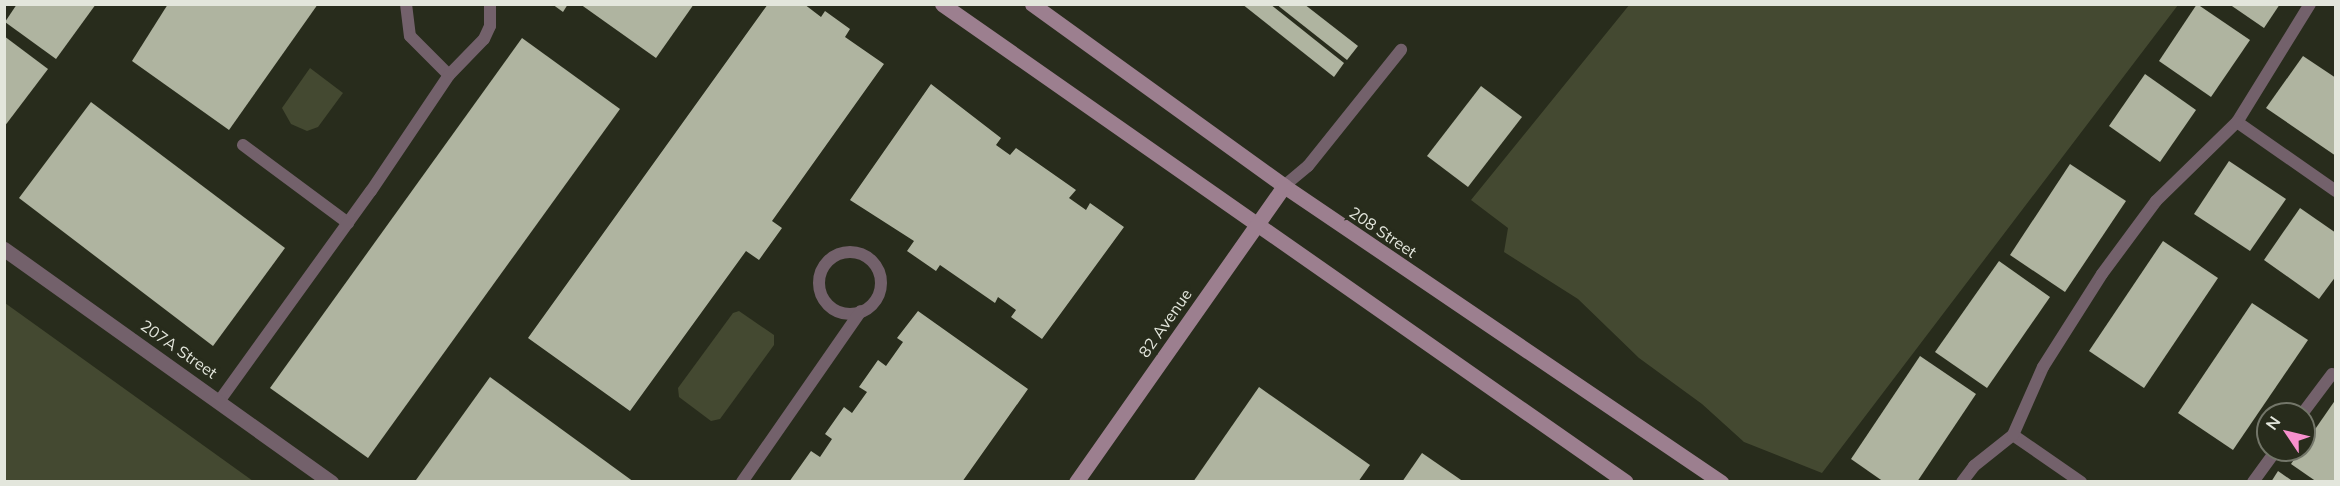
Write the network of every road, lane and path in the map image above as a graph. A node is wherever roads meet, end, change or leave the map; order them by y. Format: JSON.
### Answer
{"nodes":[{"id":1,"x":406,"y":4,"type":"edge"},
{"id":2,"x":490,"y":4,"type":"edge"},
{"id":3,"x":942,"y":4,"type":"edge"},
{"id":4,"x":1032,"y":4,"type":"edge"},
{"id":5,"x":2310,"y":4,"type":"edge"},
{"id":6,"x":1401,"y":50,"type":"dead end"},
{"id":7,"x":449,"y":75,"type":"junction"},
{"id":8,"x":2237,"y":122,"type":"junction"},
{"id":9,"x":243,"y":145,"type":"dead end"},
{"id":10,"x":1284,"y":186,"type":"junction"},
{"id":11,"x":2336,"y":191,"type":"edge"},
{"id":12,"x":348,"y":223,"type":"junction"},
{"id":13,"x":1256,"y":226,"type":"junction"},
{"id":14,"x":4,"y":249,"type":"edge"},
{"id":15,"x":861,"y":311,"type":"junction"},
{"id":16,"x":2332,"y":374,"type":"dead end"},
{"id":17,"x":220,"y":400,"type":"junction"},
{"id":18,"x":2311,"y":402,"type":"edge"},
{"id":19,"x":2013,"y":435,"type":"junction"},
{"id":20,"x":2267,"y":462,"type":"edge"},
{"id":21,"x":332,"y":482,"type":"edge"},
{"id":22,"x":742,"y":482,"type":"edge"},
{"id":23,"x":1076,"y":482,"type":"edge"},
{"id":24,"x":1626,"y":482,"type":"edge"},
{"id":25,"x":1721,"y":482,"type":"edge"},
{"id":26,"x":1962,"y":482,"type":"edge"},
{"id":27,"x":2081,"y":482,"type":"edge"},
{"id":28,"x":2253,"y":482,"type":"edge"}],
"edges":[{"from":1,"to":7,"type":"lane"},
{"from":2,"to":7,"type":"lane"},
{"from":3,"to":13,"type":"main road"},
{"from":4,"to":10,"type":"main road","name":"208 Street"},
{"from":5,"to":8,"type":"lane"},
{"from":6,"to":10,"type":"lane"},
{"from":7,"to":12,"type":"lane"},
{"from":8,"to":11,"type":"lane"},
{"from":8,"to":19,"type":"lane"},
{"from":9,"to":12,"type":"lane"},
{"from":10,"to":13,"type":"main road","name":"82 Avenue"},
{"from":10,"to":25,"type":"main road","name":"208 Street"},
{"from":12,"to":17,"type":"lane"},
{"from":13,"to":23,"type":"main road","name":"82 Avenue"},
{"from":13,"to":24,"type":"main road"},
{"from":14,"to":17,"type":"street","name":"207A Street"},
{"from":15,"to":15,"type":"lane"},
{"from":15,"to":22,"type":"lane"},
{"from":16,"to":18,"type":"lane"},
{"from":17,"to":21,"type":"street","name":"207A Street"},
{"from":19,"to":26,"type":"lane"},
{"from":19,"to":27,"type":"lane"},
{"from":20,"to":28,"type":"lane"}]}
